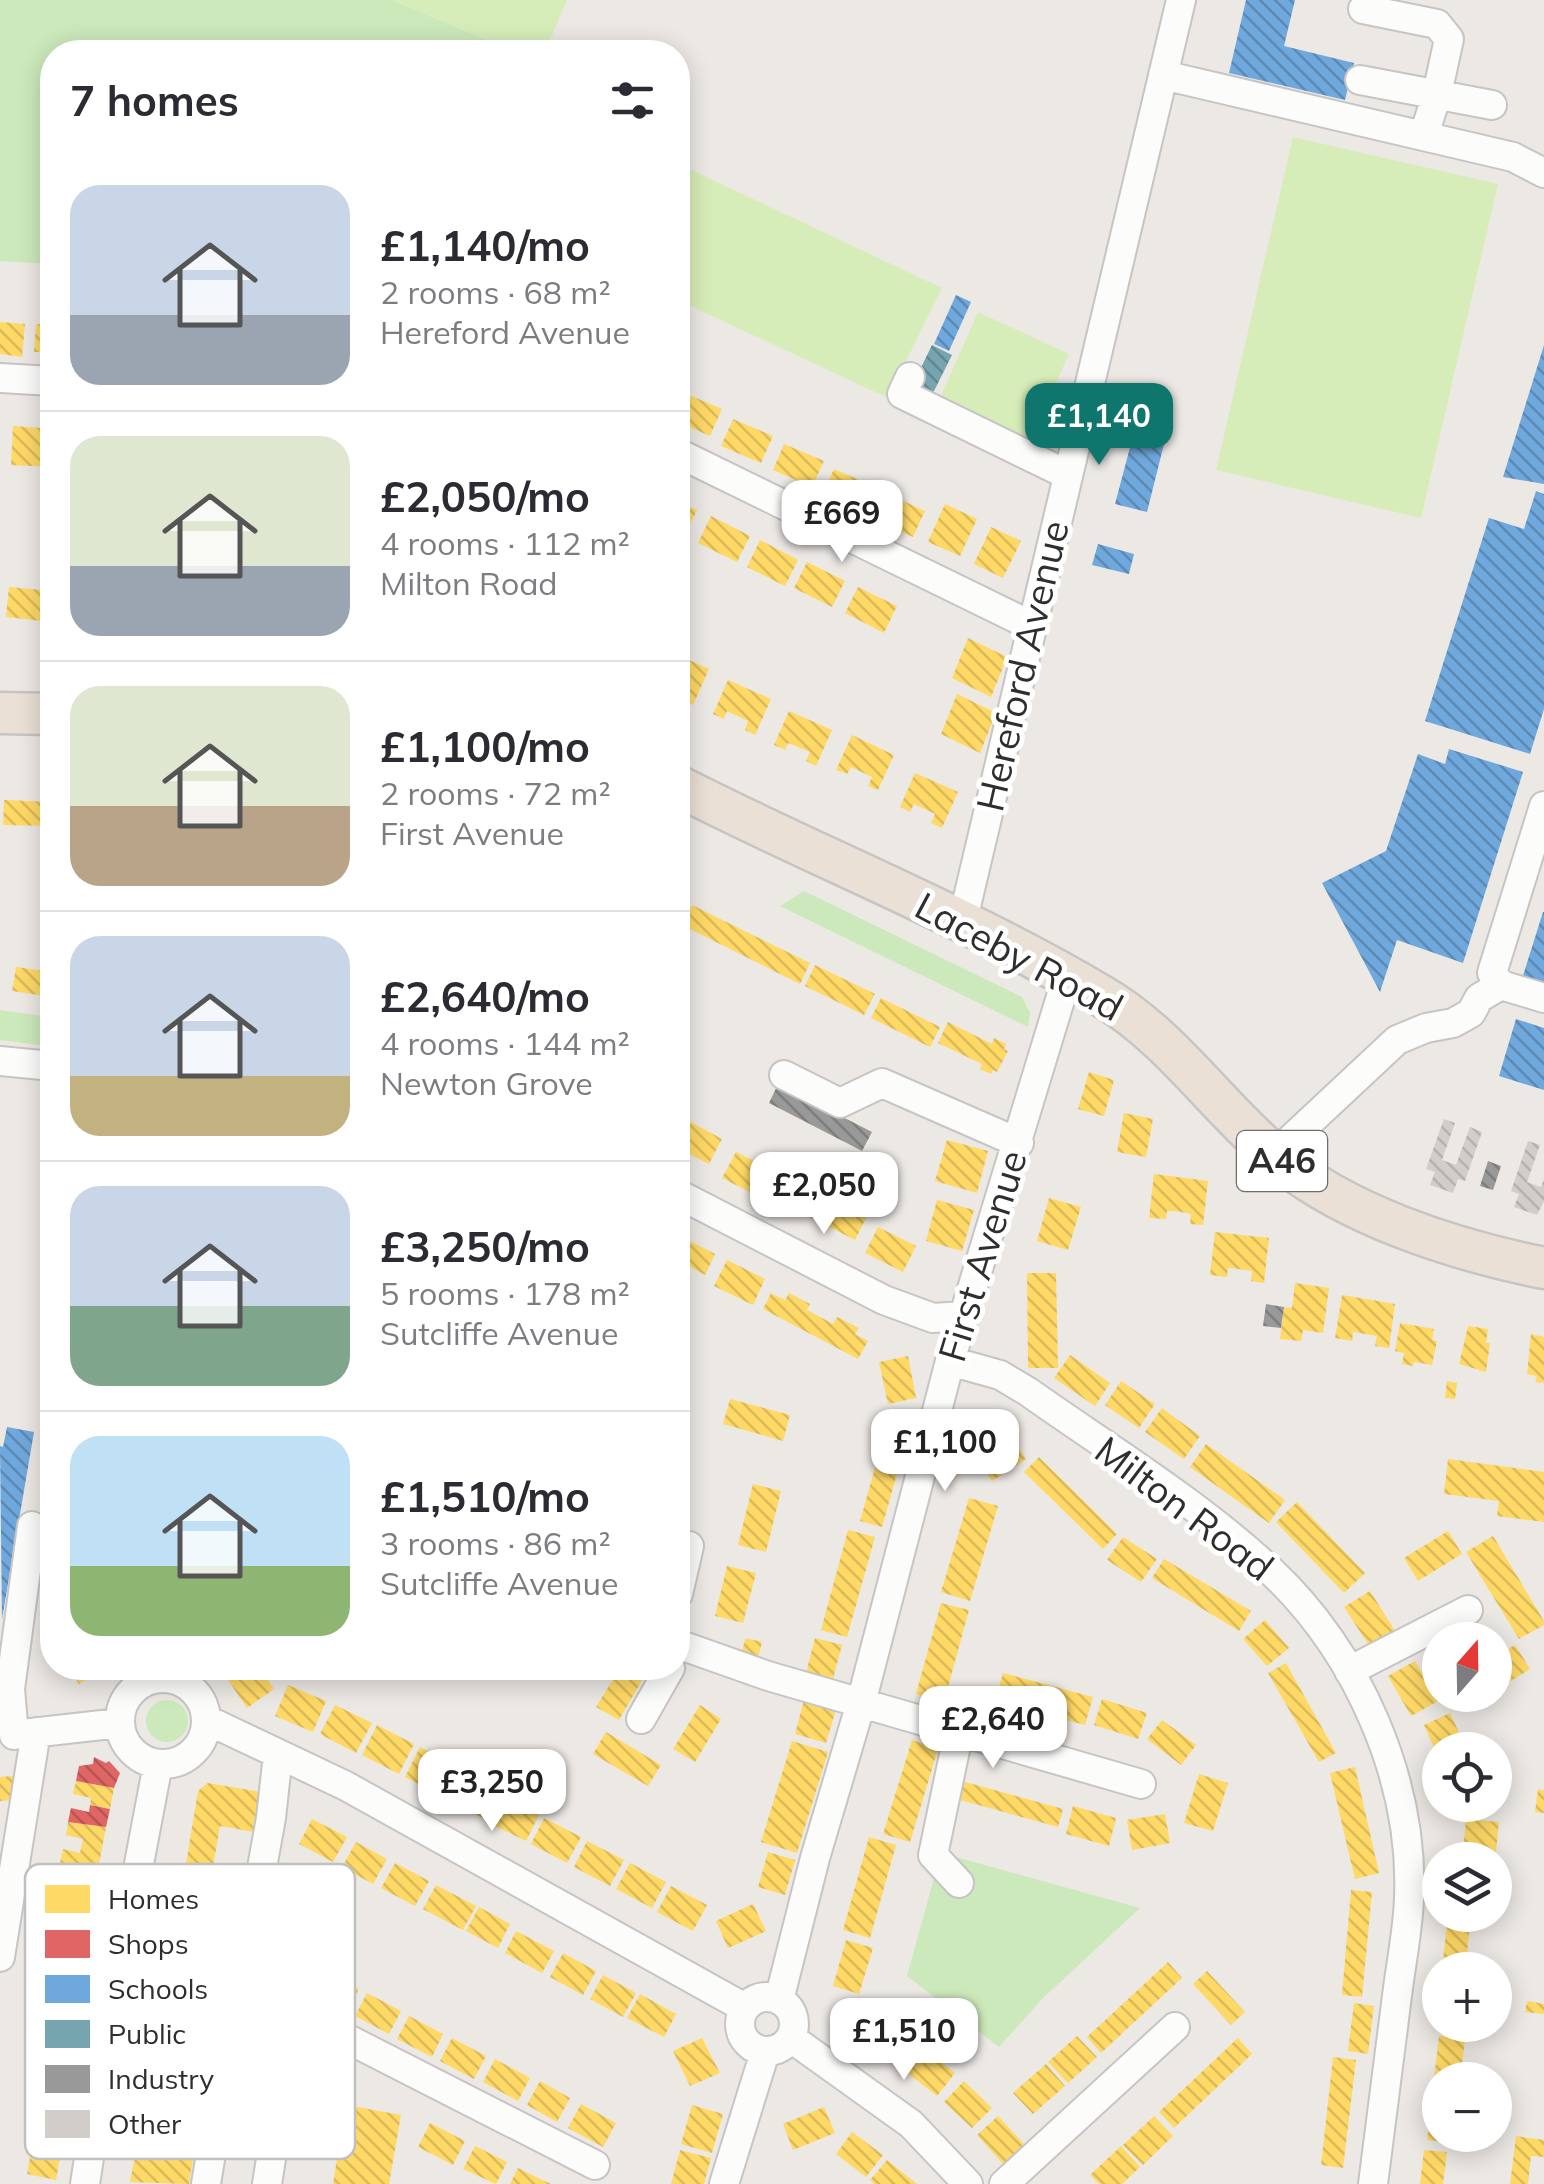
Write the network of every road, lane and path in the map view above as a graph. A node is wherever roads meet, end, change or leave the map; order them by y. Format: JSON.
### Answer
{"nodes":[{"id":1,"x":1181,"y":0,"type":"edge"},
{"id":2,"x":1363,"y":9,"type":"dead end"},
{"id":3,"x":1164,"y":75,"type":"junction"},
{"id":4,"x":1360,"y":80,"type":"dead end"},
{"id":5,"x":1437,"y":94,"type":"junction"},
{"id":6,"x":1492,"y":105,"type":"dead end"},
{"id":7,"x":1424,"y":136,"type":"junction"},
{"id":8,"x":1544,"y":173,"type":"edge"},
{"id":9,"x":0,"y":378,"type":"edge"},
{"id":10,"x":910,"y":378,"type":"dead end"},
{"id":11,"x":40,"y":380,"type":"edge"},
{"id":12,"x":690,"y":458,"type":"edge"},
{"id":13,"x":1068,"y":475,"type":"junction"},
{"id":14,"x":1032,"y":626,"type":"junction"},
{"id":15,"x":0,"y":713,"type":"edge"},
{"id":16,"x":40,"y":714,"type":"edge"},
{"id":17,"x":690,"y":792,"type":"edge"},
{"id":18,"x":1544,"y":806,"type":"edge"},
{"id":19,"x":962,"y":923,"type":"junction"},
{"id":20,"x":1066,"y":976,"type":"junction"},
{"id":21,"x":1501,"y":986,"type":"junction"},
{"id":22,"x":1544,"y":998,"type":"edge"},
{"id":23,"x":0,"y":1061,"type":"edge"},
{"id":24,"x":40,"y":1065,"type":"edge"},
{"id":25,"x":784,"y":1075,"type":"dead end"},
{"id":26,"x":1018,"y":1143,"type":"junction"},
{"id":27,"x":1274,"y":1155,"type":"junction"},
{"id":28,"x":690,"y":1200,"type":"edge"},
{"id":29,"x":1544,"y":1268,"type":"edge"},
{"id":30,"x":963,"y":1316,"type":"junction"},
{"id":31,"x":950,"y":1361,"type":"junction"},
{"id":32,"x":32,"y":1526,"type":"dead end"},
{"id":33,"x":1468,"y":1610,"type":"dead end"},
{"id":34,"x":690,"y":1653,"type":"edge"},
{"id":35,"x":1348,"y":1670,"type":"junction"},
{"id":36,"x":154,"y":1680,"type":"edge"},
{"id":37,"x":181,"y":1680,"type":"edge"},
{"id":38,"x":661,"y":1680,"type":"edge"},
{"id":39,"x":5,"y":1689,"type":"edge"},
{"id":40,"x":861,"y":1703,"type":"junction"},
{"id":41,"x":640,"y":1719,"type":"dead end"},
{"id":42,"x":207,"y":1720,"type":"junction"},
{"id":43,"x":120,"y":1723,"type":"junction"},
{"id":44,"x":959,"y":1731,"type":"junction"},
{"id":45,"x":17,"y":1734,"type":"edge"},
{"id":46,"x":278,"y":1754,"type":"junction"},
{"id":47,"x":158,"y":1764,"type":"junction"},
{"id":48,"x":1141,"y":1784,"type":"dead end"},
{"id":49,"x":139,"y":1864,"type":"edge"},
{"id":50,"x":263,"y":1864,"type":"edge"},
{"id":51,"x":959,"y":1883,"type":"dead end"},
{"id":52,"x":0,"y":1957,"type":"edge"},
{"id":53,"x":779,"y":2000,"type":"junction"},
{"id":54,"x":745,"y":2008,"type":"junction"},
{"id":55,"x":1174,"y":2026,"type":"dead end"},
{"id":56,"x":791,"y":2038,"type":"junction"},
{"id":57,"x":355,"y":2043,"type":"edge"},
{"id":58,"x":765,"y":2052,"type":"junction"},
{"id":59,"x":89,"y":2159,"type":"edge"},
{"id":60,"x":210,"y":2159,"type":"edge"},
{"id":61,"x":271,"y":2159,"type":"edge"},
{"id":62,"x":595,"y":2165,"type":"dead end"},
{"id":63,"x":85,"y":2184,"type":"edge"},
{"id":64,"x":206,"y":2184,"type":"edge"},
{"id":65,"x":267,"y":2184,"type":"edge"},
{"id":66,"x":724,"y":2184,"type":"edge"},
{"id":67,"x":968,"y":2184,"type":"edge"},
{"id":68,"x":1004,"y":2184,"type":"edge"},
{"id":69,"x":1373,"y":2184,"type":"edge"}],
"edges":[{"from":1,"to":3,"type":"street","name":"Hereford Avenue"},
{"from":2,"to":5,"type":"street"},
{"from":3,"to":7,"type":"street"},
{"from":3,"to":13,"type":"street","name":"Hereford Avenue"},
{"from":4,"to":5,"type":"street"},
{"from":5,"to":6,"type":"street"},
{"from":5,"to":7,"type":"street"},
{"from":7,"to":8,"type":"street"},
{"from":9,"to":11,"type":"street"},
{"from":10,"to":13,"type":"street"},
{"from":12,"to":14,"type":"street"},
{"from":13,"to":14,"type":"street","name":"Hereford Avenue"},
{"from":14,"to":19,"type":"street","name":"Hereford Avenue"},
{"from":15,"to":16,"type":"highway"},
{"from":17,"to":19,"type":"highway","name":"Laceby Road","number":"A46"},
{"from":18,"to":21,"type":"street"},
{"from":19,"to":20,"type":"highway","name":"Laceby Road","number":"A46"},
{"from":20,"to":26,"type":"street","name":"First Avenue"},
{"from":20,"to":27,"type":"highway","name":"Laceby Road","number":"A46"},
{"from":21,"to":22,"type":"street"},
{"from":21,"to":27,"type":"street"},
{"from":23,"to":24,"type":"street"},
{"from":25,"to":26,"type":"street"},
{"from":26,"to":30,"type":"street","name":"First Avenue"},
{"from":27,"to":29,"type":"highway","name":"Laceby Road","number":"A46"},
{"from":28,"to":30,"type":"street"},
{"from":30,"to":31,"type":"street","name":"First Avenue"},
{"from":31,"to":35,"type":"street","name":"Milton Road"},
{"from":31,"to":40,"type":"street","name":"First Avenue"},
{"from":32,"to":39,"type":"street"},
{"from":33,"to":35,"type":"street"},
{"from":34,"to":40,"type":"street"},
{"from":35,"to":69,"type":"street","name":"Milton Road"},
{"from":36,"to":43,"type":"street"},
{"from":37,"to":42,"type":"street"},
{"from":38,"to":41,"type":"street"},
{"from":39,"to":45,"type":"street"},
{"from":40,"to":44,"type":"street"},
{"from":40,"to":53,"type":"street","name":"First Avenue"},
{"from":42,"to":46,"type":"street"},
{"from":42,"to":47,"type":"street"},
{"from":43,"to":45,"type":"street"},
{"from":43,"to":47,"type":"street"},
{"from":44,"to":48,"type":"street"},
{"from":44,"to":51,"type":"street"},
{"from":45,"to":52,"type":"street"},
{"from":46,"to":50,"type":"street"},
{"from":46,"to":54,"type":"street"},
{"from":47,"to":49,"type":"street"},
{"from":53,"to":54,"type":"street"},
{"from":53,"to":56,"type":"street"},
{"from":54,"to":58,"type":"street"},
{"from":55,"to":68,"type":"street"},
{"from":56,"to":58,"type":"street"},
{"from":56,"to":67,"type":"street"},
{"from":57,"to":62,"type":"street"},
{"from":58,"to":66,"type":"street"},
{"from":59,"to":63,"type":"street"},
{"from":60,"to":64,"type":"street"},
{"from":61,"to":65,"type":"street"}]}
